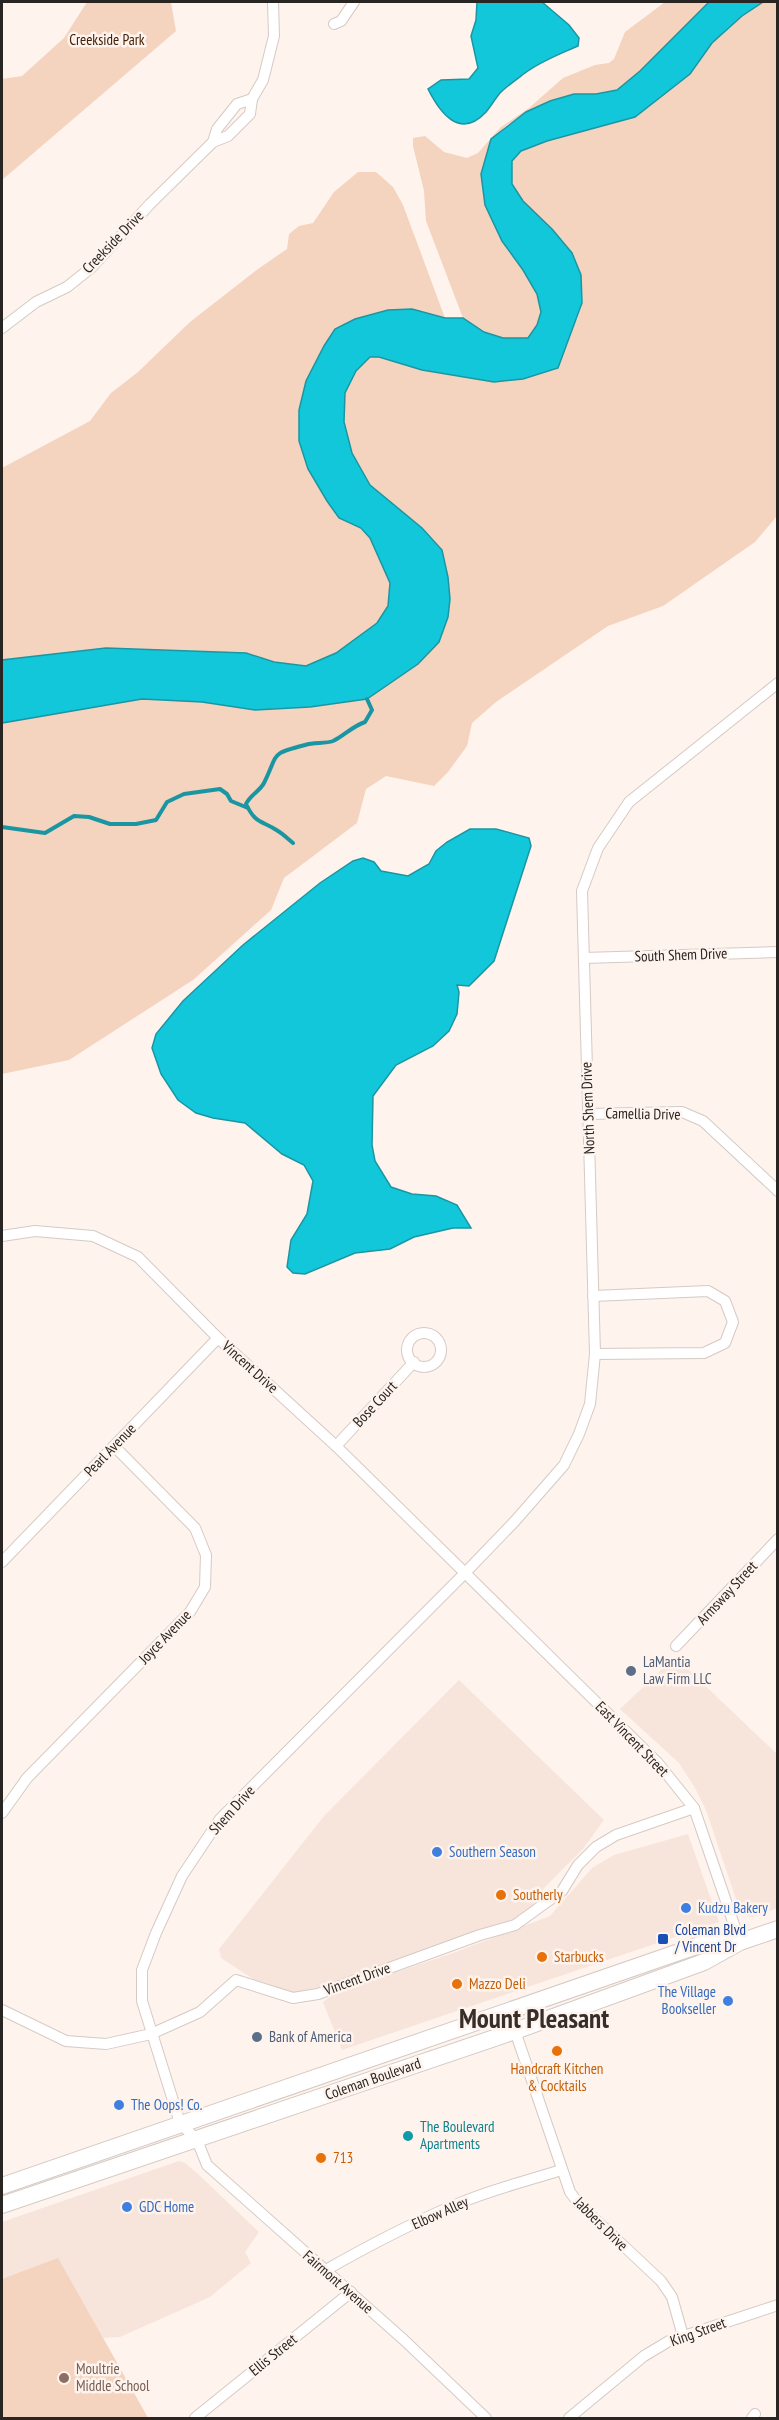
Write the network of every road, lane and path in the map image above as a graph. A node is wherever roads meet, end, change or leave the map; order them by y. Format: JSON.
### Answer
{"nodes":[{"id":1,"x":273,"y":2,"type":"edge"},
{"id":2,"x":354,"y":2,"type":"edge"},
{"id":3,"x":334,"y":24,"type":"dead end"},
{"id":4,"x":2,"y":328,"type":"edge"},
{"id":5,"x":777,"y":683,"type":"edge"},
{"id":6,"x":777,"y":952,"type":"edge"},
{"id":7,"x":584,"y":958,"type":"junction"},
{"id":8,"x":588,"y":1114,"type":"junction"},
{"id":9,"x":777,"y":1191,"type":"edge"},
{"id":10,"x":2,"y":1236,"type":"edge"},
{"id":11,"x":593,"y":1296,"type":"junction"},
{"id":12,"x":218,"y":1338,"type":"junction"},
{"id":13,"x":595,"y":1354,"type":"junction"},
{"id":14,"x":414,"y":1362,"type":"dead end"},
{"id":15,"x":114,"y":1446,"type":"junction"},
{"id":16,"x":336,"y":1446,"type":"junction"},
{"id":17,"x":777,"y":1539,"type":"edge"},
{"id":18,"x":2,"y":1562,"type":"edge"},
{"id":19,"x":465,"y":1573,"type":"junction"},
{"id":20,"x":676,"y":1646,"type":"dead end"},
{"id":21,"x":694,"y":1808,"type":"junction"},
{"id":22,"x":2,"y":1813,"type":"edge"},
{"id":23,"x":777,"y":1929,"type":"edge"},
{"id":24,"x":740,"y":1942,"type":"junction"},
{"id":25,"x":2,"y":2010,"type":"edge"},
{"id":26,"x":515,"y":2031,"type":"junction"},
{"id":27,"x":151,"y":2034,"type":"junction"},
{"id":28,"x":335,"y":2072,"type":"junction"},
{"id":29,"x":180,"y":2123,"type":"junction"},
{"id":30,"x":197,"y":2140,"type":"junction"},
{"id":31,"x":561,"y":2170,"type":"junction"},
{"id":32,"x":2,"y":2186,"type":"edge"},
{"id":33,"x":45,"y":2190,"type":"junction"},
{"id":34,"x":2,"y":2205,"type":"edge"},
{"id":35,"x":324,"y":2271,"type":"junction"},
{"id":36,"x":351,"y":2292,"type":"junction"},
{"id":37,"x":777,"y":2306,"type":"edge"},
{"id":38,"x":683,"y":2336,"type":"junction"},
{"id":39,"x":195,"y":2418,"type":"edge"},
{"id":40,"x":486,"y":2418,"type":"edge"},
{"id":41,"x":569,"y":2418,"type":"edge"}],
"edges":[{"from":1,"to":4,"type":"street","name":"Creekside Drive"},
{"from":2,"to":3,"type":"street"},
{"from":5,"to":7,"type":"street","name":"North Shem Drive"},
{"from":6,"to":7,"type":"street","name":"South Shem Drive"},
{"from":7,"to":8,"type":"street","name":"North Shem Drive"},
{"from":8,"to":9,"type":"street","name":"Camellia Drive"},
{"from":8,"to":11,"type":"street","name":"North Shem Drive"},
{"from":10,"to":12,"type":"street","name":"Vincent Drive"},
{"from":11,"to":13,"type":"street","name":"North Shem Drive"},
{"from":11,"to":13,"type":"street"},
{"from":12,"to":15,"type":"street","name":"Pearl Avenue"},
{"from":12,"to":16,"type":"street","name":"Vincent Drive"},
{"from":13,"to":19,"type":"street","name":"North Shem Drive"},
{"from":14,"to":16,"type":"street","name":"Bose Court"},
{"from":15,"to":18,"type":"street","name":"Pearl Avenue"},
{"from":15,"to":22,"type":"street","name":"Joyce Avenue"},
{"from":16,"to":19,"type":"street","name":"Vincent Drive"},
{"from":17,"to":20,"type":"street","name":"Armsway Street"},
{"from":19,"to":21,"type":"street","name":"East Vincent Street"},
{"from":19,"to":27,"type":"street","name":"Shem Drive"},
{"from":21,"to":24,"type":"street","name":"East Vincent Street"},
{"from":21,"to":27,"type":"street","name":"Vincent Drive"},
{"from":23,"to":24,"type":"main road","name":"Coleman Boulevard"},
{"from":24,"to":26,"type":"main road","name":"Coleman Boulevard"},
{"from":24,"to":28,"type":"main road","name":"Coleman Boulevard"},
{"from":25,"to":27,"type":"street","name":"Vincent Drive"},
{"from":26,"to":30,"type":"main road","name":"Coleman Boulevard"},
{"from":26,"to":31,"type":"street","name":"Jabbers Drive"},
{"from":27,"to":29,"type":"street","name":"Shem Drive"},
{"from":28,"to":29,"type":"main road","name":"Coleman Boulevard"},
{"from":28,"to":30,"type":"main road"},
{"from":29,"to":30,"type":"street","name":"Shem Drive"},
{"from":29,"to":32,"type":"main road","name":"Coleman Boulevard"},
{"from":29,"to":33,"type":"main road"},
{"from":30,"to":33,"type":"main road","name":"Coleman Boulevard"},
{"from":30,"to":35,"type":"street","name":"Fairmont Avenue"},
{"from":31,"to":35,"type":"street","name":"Elbow Alley"},
{"from":31,"to":38,"type":"street","name":"Jabbers Drive"},
{"from":33,"to":34,"type":"main road","name":"Coleman Boulevard"},
{"from":35,"to":36,"type":"street","name":"Fairmont Avenue"},
{"from":36,"to":39,"type":"street","name":"Ellis Street"},
{"from":36,"to":40,"type":"street","name":"Fairmont Avenue"},
{"from":37,"to":38,"type":"street","name":"King Street"},
{"from":38,"to":41,"type":"street","name":"King Street"}]}
